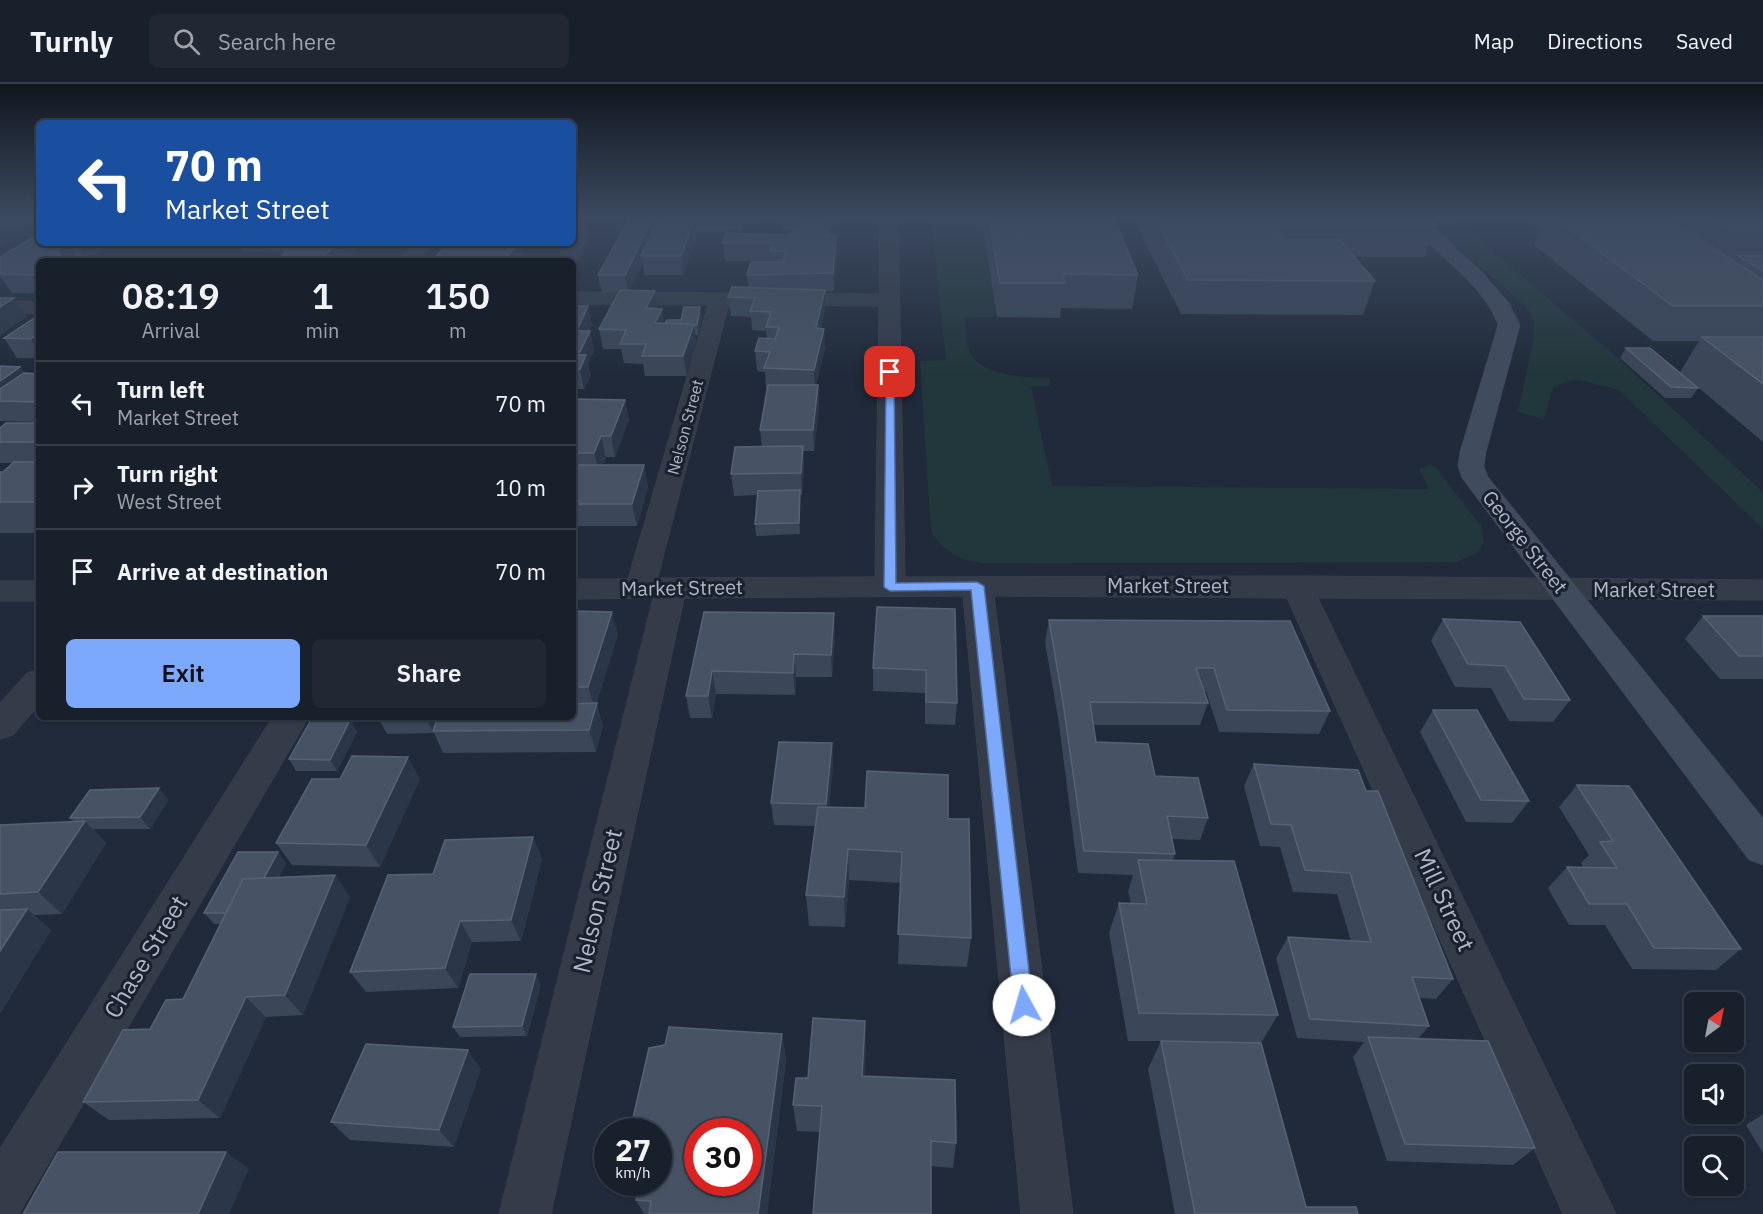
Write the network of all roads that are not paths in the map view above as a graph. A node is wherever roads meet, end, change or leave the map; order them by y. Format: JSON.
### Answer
{"nodes":[{"id":1,"x":889,"y":269,"type":"edge"},
{"id":2,"x":1467,"y":269,"type":"edge"},
{"id":3,"x":576,"y":298,"type":"edge"},
{"id":4,"x":720,"y":299,"type":"junction"},
{"id":5,"x":889,"y":300,"type":"junction"},
{"id":6,"x":0,"y":306,"type":"edge"},
{"id":7,"x":36,"y":308,"type":"edge"},
{"id":8,"x":977,"y":586,"type":"junction"},
{"id":9,"x":1298,"y":586,"type":"junction"},
{"id":10,"x":890,"y":587,"type":"junction"},
{"id":11,"x":656,"y":588,"type":"junction"},
{"id":12,"x":576,"y":590,"type":"edge"},
{"id":13,"x":1561,"y":590,"type":"junction"},
{"id":14,"x":1763,"y":590,"type":"edge"},
{"id":15,"x":0,"y":591,"type":"edge"},
{"id":16,"x":36,"y":591,"type":"edge"},
{"id":17,"x":36,"y":685,"type":"edge"},
{"id":18,"x":289,"y":720,"type":"edge"},
{"id":19,"x":0,"y":726,"type":"edge"},
{"id":20,"x":1763,"y":848,"type":"edge"},
{"id":21,"x":0,"y":1197,"type":"edge"},
{"id":22,"x":525,"y":1214,"type":"edge"},
{"id":23,"x":1047,"y":1214,"type":"edge"},
{"id":24,"x":1590,"y":1214,"type":"edge"}],
"edges":[{"from":1,"to":5,"type":"street"},
{"from":2,"to":13,"type":"main road","name":"George Street"},
{"from":3,"to":4,"type":"street"},
{"from":4,"to":5,"type":"street"},
{"from":4,"to":11,"type":"street","name":"Nelson Street"},
{"from":5,"to":10,"type":"street"},
{"from":6,"to":7,"type":"street"},
{"from":8,"to":9,"type":"street","name":"Market Street"},
{"from":8,"to":10,"type":"street","name":"Market Street"},
{"from":8,"to":23,"type":"street"},
{"from":9,"to":13,"type":"street","name":"Market Street"},
{"from":9,"to":24,"type":"street","name":"Mill Street"},
{"from":10,"to":11,"type":"street","name":"Market Street"},
{"from":11,"to":12,"type":"street","name":"Market Street"},
{"from":11,"to":22,"type":"street","name":"Nelson Street"},
{"from":13,"to":14,"type":"street","name":"Market Street"},
{"from":13,"to":20,"type":"main road","name":"George Street"},
{"from":15,"to":16,"type":"street"},
{"from":17,"to":19,"type":"street"},
{"from":18,"to":21,"type":"street","name":"Chase Street"}]}
